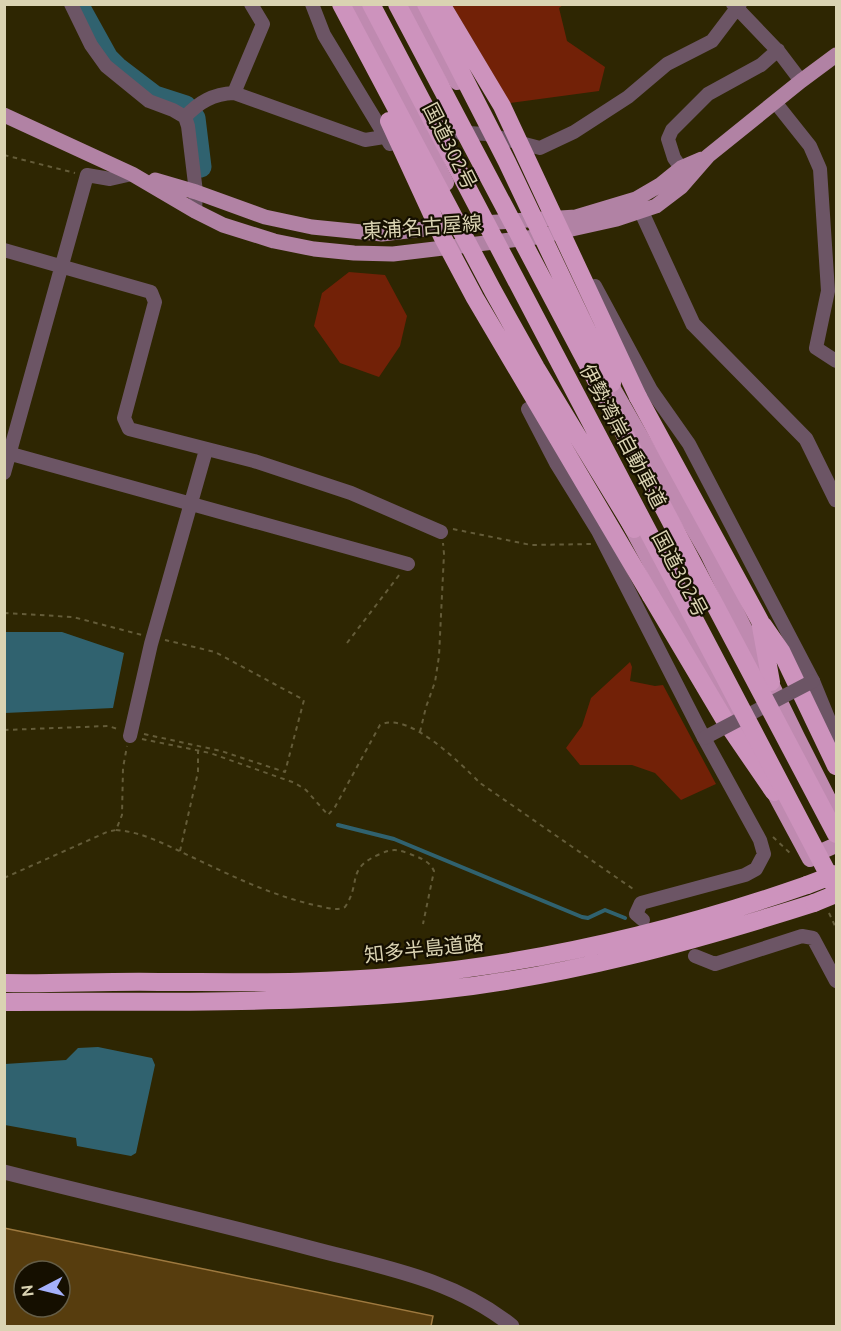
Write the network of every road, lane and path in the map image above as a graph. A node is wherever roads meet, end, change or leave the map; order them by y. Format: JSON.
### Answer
{"nodes":[{"id":1,"x":71,"y":4,"type":"edge"},
{"id":2,"x":251,"y":4,"type":"edge"},
{"id":3,"x":312,"y":4,"type":"edge"},
{"id":4,"x":336,"y":4,"type":"edge"},
{"id":5,"x":341,"y":4,"type":"edge"},
{"id":6,"x":355,"y":4,"type":"edge"},
{"id":7,"x":371,"y":4,"type":"edge"},
{"id":8,"x":398,"y":4,"type":"edge"},
{"id":9,"x":413,"y":4,"type":"edge"},
{"id":10,"x":426,"y":4,"type":"edge"},
{"id":11,"x":441,"y":4,"type":"edge"},
{"id":12,"x":737,"y":6,"type":"edge"},
{"id":13,"x":778,"y":50,"type":"junction"},
{"id":14,"x":837,"y":55,"type":"edge"},
{"id":15,"x":801,"y":81,"type":"junction"},
{"id":16,"x":234,"y":93,"type":"junction"},
{"id":17,"x":775,"y":102,"type":"junction"},
{"id":18,"x":189,"y":113,"type":"junction"},
{"id":19,"x":4,"y":115,"type":"edge"},
{"id":20,"x":419,"y":130,"type":"junction"},
{"id":21,"x":486,"y":134,"type":"junction"},
{"id":22,"x":387,"y":138,"type":"junction"},
{"id":23,"x":4,"y":155,"type":"edge"},
{"id":24,"x":708,"y":156,"type":"junction"},
{"id":25,"x":681,"y":168,"type":"junction"},
{"id":26,"x":132,"y":174,"type":"junction"},
{"id":27,"x":87,"y":175,"type":"junction"},
{"id":28,"x":196,"y":192,"type":"junction"},
{"id":29,"x":639,"y":205,"type":"junction"},
{"id":30,"x":195,"y":211,"type":"junction"},
{"id":31,"x":527,"y":220,"type":"junction"},
{"id":32,"x":466,"y":224,"type":"junction"},
{"id":33,"x":429,"y":228,"type":"junction"},
{"id":34,"x":566,"y":232,"type":"junction"},
{"id":35,"x":536,"y":237,"type":"junction"},
{"id":36,"x":477,"y":245,"type":"junction"},
{"id":37,"x":4,"y":250,"type":"edge"},
{"id":38,"x":62,"y":266,"type":"junction"},
{"id":39,"x":837,"y":361,"type":"edge"},
{"id":40,"x":528,"y":409,"type":"dead end"},
{"id":41,"x":206,"y":450,"type":"junction"},
{"id":42,"x":7,"y":453,"type":"edge"},
{"id":43,"x":4,"y":473,"type":"edge"},
{"id":44,"x":837,"y":500,"type":"edge"},
{"id":45,"x":190,"y":503,"type":"junction"},
{"id":46,"x":441,"y":532,"type":"junction"},
{"id":47,"x":604,"y":544,"type":"junction"},
{"id":48,"x":408,"y":564,"type":"joint"},
{"id":49,"x":699,"y":573,"type":"junction"},
{"id":50,"x":4,"y":613,"type":"edge"},
{"id":51,"x":760,"y":621,"type":"junction"},
{"id":52,"x":153,"y":638,"type":"junction"},
{"id":53,"x":347,"y":643,"type":"dead end"},
{"id":54,"x":813,"y":681,"type":"junction"},
{"id":55,"x":771,"y":682,"type":"junction"},
{"id":56,"x":733,"y":692,"type":"junction"},
{"id":57,"x":4,"y":730,"type":"edge"},
{"id":58,"x":420,"y":732,"type":"junction"},
{"id":59,"x":130,"y":733,"type":"junction"},
{"id":60,"x":837,"y":737,"type":"edge"},
{"id":61,"x":704,"y":738,"type":"junction"},
{"id":62,"x":198,"y":751,"type":"junction"},
{"id":63,"x":837,"y":766,"type":"edge"},
{"id":64,"x":774,"y":792,"type":"junction"},
{"id":65,"x":837,"y":814,"type":"edge"},
{"id":66,"x":116,"y":830,"type":"junction"},
{"id":67,"x":837,"y":834,"type":"edge"},
{"id":68,"x":837,"y":845,"type":"edge"},
{"id":69,"x":180,"y":851,"type":"junction"},
{"id":70,"x":809,"y":857,"type":"junction"},
{"id":71,"x":837,"y":874,"type":"edge"},
{"id":72,"x":4,"y":878,"type":"edge"},
{"id":73,"x":837,"y":889,"type":"edge"},
{"id":74,"x":837,"y":894,"type":"edge"},
{"id":75,"x":648,"y":901,"type":"junction"},
{"id":76,"x":837,"y":907,"type":"edge"},
{"id":77,"x":643,"y":920,"type":"dead end"},
{"id":78,"x":423,"y":924,"type":"dead end"},
{"id":79,"x":695,"y":956,"type":"dead end"},
{"id":80,"x":837,"y":981,"type":"edge"},
{"id":81,"x":4,"y":983,"type":"edge"},
{"id":82,"x":4,"y":1002,"type":"edge"},
{"id":83,"x":4,"y":1172,"type":"edge"},
{"id":84,"x":512,"y":1326,"type":"edge"}],
"edges":[{"from":1,"to":18,"type":"street"},
{"from":2,"to":16,"type":"street"},
{"from":3,"to":22,"type":"street"},
{"from":4,"to":64,"type":"highway","bridge":true},
{"from":5,"to":56,"type":"highway","bridge":true},
{"from":6,"to":20,"type":"highway","name":"国道302号"},
{"from":7,"to":56,"type":"highway","name":"伊勢湾岸自動車道","bridge":true},
{"from":8,"to":49,"type":"highway","name":"伊勢湾岸自動車道","bridge":true},
{"from":9,"to":21,"type":"highway","name":"国道302号"},
{"from":10,"to":49,"type":"highway","bridge":true},
{"from":11,"to":51,"type":"highway","bridge":true},
{"from":12,"to":13,"type":"street"},
{"from":12,"to":21,"type":"street"},
{"from":13,"to":15,"type":"street"},
{"from":13,"to":25,"type":"street"},
{"from":14,"to":15,"type":"main road","name":"東浦名古屋線"},
{"from":15,"to":17,"type":"main road","name":"東浦名古屋線"},
{"from":16,"to":18,"type":"street"},
{"from":16,"to":22,"type":"street"},
{"from":17,"to":24,"type":"main road","name":"東浦名古屋線"},
{"from":17,"to":39,"type":"street"},
{"from":18,"to":28,"type":"street"},
{"from":19,"to":26,"type":"main road","name":"東浦名古屋線"},
{"from":20,"to":21,"type":"street"},
{"from":20,"to":22,"type":"street"},
{"from":20,"to":32,"type":"highway","name":"国道302号"},
{"from":21,"to":31,"type":"highway","name":"国道302号"},
{"from":22,"to":33,"type":"street"},
{"from":23,"to":27,"type":"path"},
{"from":24,"to":25,"type":"main road","name":"東浦名古屋線"},
{"from":24,"to":29,"type":"main road","name":"東浦名古屋線"},
{"from":25,"to":29,"type":"main road","name":"東浦名古屋線"},
{"from":26,"to":27,"type":"street"},
{"from":26,"to":28,"type":"main road","name":"東浦名古屋線"},
{"from":26,"to":30,"type":"main road","name":"東浦名古屋線"},
{"from":27,"to":38,"type":"street"},
{"from":28,"to":30,"type":"street"},
{"from":28,"to":33,"type":"main road","name":"東浦名古屋線"},
{"from":29,"to":31,"type":"main road","name":"東浦名古屋線"},
{"from":29,"to":34,"type":"main road","name":"東浦名古屋線"},
{"from":29,"to":44,"type":"street"},
{"from":30,"to":36,"type":"main road","name":"東浦名古屋線"},
{"from":31,"to":32,"type":"main road","name":"東浦名古屋線"},
{"from":31,"to":35,"type":"highway","name":"国道302号"},
{"from":32,"to":33,"type":"main road","name":"東浦名古屋線"},
{"from":32,"to":36,"type":"highway","name":"国道302号"},
{"from":34,"to":35,"type":"main road","name":"東浦名古屋線"},
{"from":34,"to":54,"type":"street"},
{"from":35,"to":36,"type":"main road","name":"東浦名古屋線"},
{"from":35,"to":55,"type":"highway","name":"国道302号"},
{"from":36,"to":64,"type":"highway","name":"国道302号"},
{"from":37,"to":38,"type":"street"},
{"from":38,"to":41,"type":"street"},
{"from":38,"to":42,"type":"street"},
{"from":40,"to":47,"type":"street"},
{"from":41,"to":45,"type":"street"},
{"from":41,"to":46,"type":"street"},
{"from":42,"to":43,"type":"street"},
{"from":42,"to":45,"type":"street"},
{"from":45,"to":48,"type":"street"},
{"from":45,"to":52,"type":"street"},
{"from":46,"to":47,"type":"path"},
{"from":46,"to":58,"type":"path"},
{"from":47,"to":61,"type":"street"},
{"from":48,"to":53,"type":"path"},
{"from":49,"to":67,"type":"highway","name":"伊勢湾岸自動車道","bridge":true},
{"from":50,"to":52,"type":"path"},
{"from":51,"to":55,"type":"highway"},
{"from":51,"to":63,"type":"highway"},
{"from":52,"to":59,"type":"street"},
{"from":52,"to":59,"type":"path"},
{"from":54,"to":60,"type":"street"},
{"from":54,"to":61,"type":"street","bridge":true},
{"from":55,"to":65,"type":"highway","name":"国道302号"},
{"from":56,"to":73,"type":"highway","name":"伊勢湾岸自動車道","bridge":true},
{"from":57,"to":59,"type":"path"},
{"from":58,"to":62,"type":"path"},
{"from":58,"to":75,"type":"path"},
{"from":59,"to":62,"type":"path"},
{"from":59,"to":66,"type":"path"},
{"from":61,"to":75,"type":"street"},
{"from":62,"to":69,"type":"path"},
{"from":64,"to":70,"type":"highway","name":"国道302号"},
{"from":66,"to":69,"type":"path"},
{"from":66,"to":72,"type":"path"},
{"from":68,"to":70,"type":"highway"},
{"from":69,"to":78,"type":"path"},
{"from":70,"to":76,"type":"highway","name":"国道302号"},
{"from":71,"to":81,"type":"highway","name":"知多半島道路","bridge":true},
{"from":74,"to":82,"type":"highway","name":"知多半島道路","bridge":true},
{"from":75,"to":77,"type":"street"},
{"from":79,"to":80,"type":"street"},
{"from":83,"to":84,"type":"street"}]}
